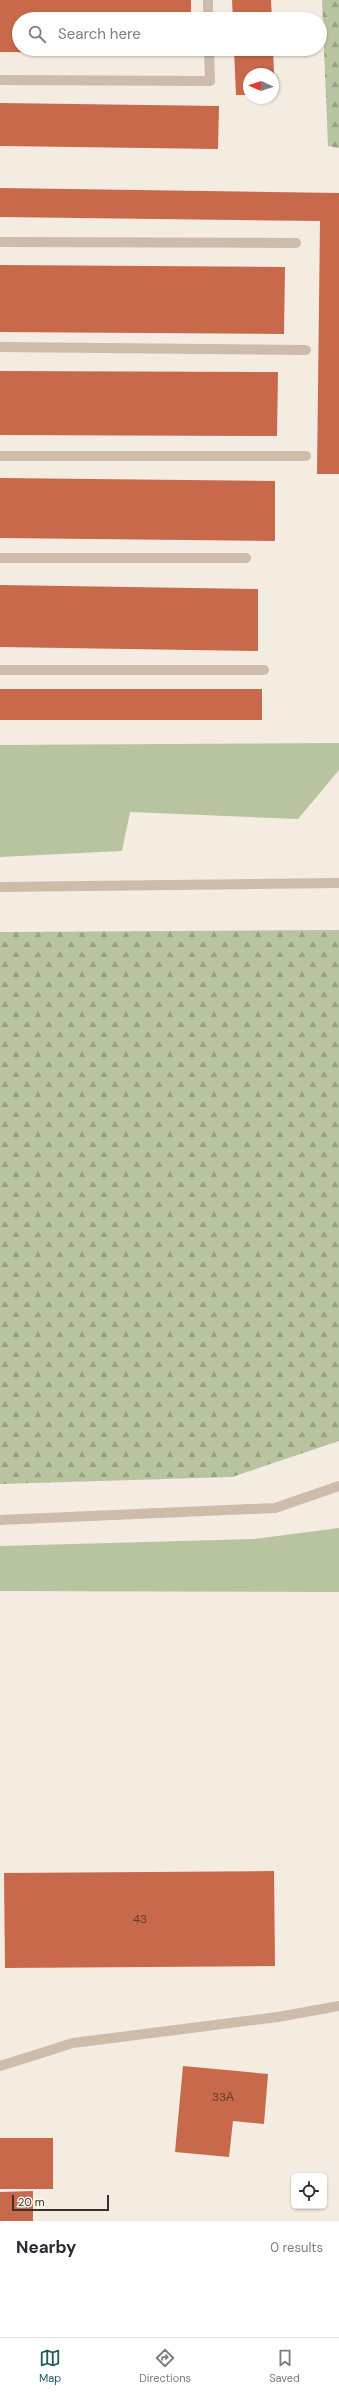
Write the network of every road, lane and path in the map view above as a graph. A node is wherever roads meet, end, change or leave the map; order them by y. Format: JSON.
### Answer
{"nodes":[{"id":1,"x":208,"y":0,"type":"edge"},
{"id":2,"x":208,"y":12,"type":"edge"},
{"id":3,"x":209,"y":56,"type":"edge"},
{"id":4,"x":0,"y":80,"type":"edge"},
{"id":5,"x":0,"y":242,"type":"edge"},
{"id":6,"x":296,"y":243,"type":"dead end"},
{"id":7,"x":0,"y":346,"type":"edge"},
{"id":8,"x":306,"y":350,"type":"dead end"},
{"id":9,"x":0,"y":456,"type":"edge"},
{"id":10,"x":306,"y":456,"type":"dead end"},
{"id":11,"x":0,"y":558,"type":"edge"},
{"id":12,"x":246,"y":558,"type":"dead end"},
{"id":13,"x":0,"y":670,"type":"edge"},
{"id":14,"x":264,"y":670,"type":"dead end"},
{"id":15,"x":339,"y":883,"type":"edge"},
{"id":16,"x":0,"y":887,"type":"edge"},
{"id":17,"x":339,"y":1486,"type":"edge"},
{"id":18,"x":0,"y":1520,"type":"edge"},
{"id":19,"x":339,"y":2006,"type":"edge"},
{"id":20,"x":0,"y":2066,"type":"edge"}],
"edges":[{"from":1,"to":2,"type":"street"},
{"from":3,"to":4,"type":"street"},
{"from":5,"to":6,"type":"street"},
{"from":7,"to":8,"type":"street"},
{"from":9,"to":10,"type":"street"},
{"from":11,"to":12,"type":"street"},
{"from":13,"to":14,"type":"street"},
{"from":15,"to":16,"type":"street"},
{"from":17,"to":18,"type":"street"},
{"from":19,"to":20,"type":"street"}]}
